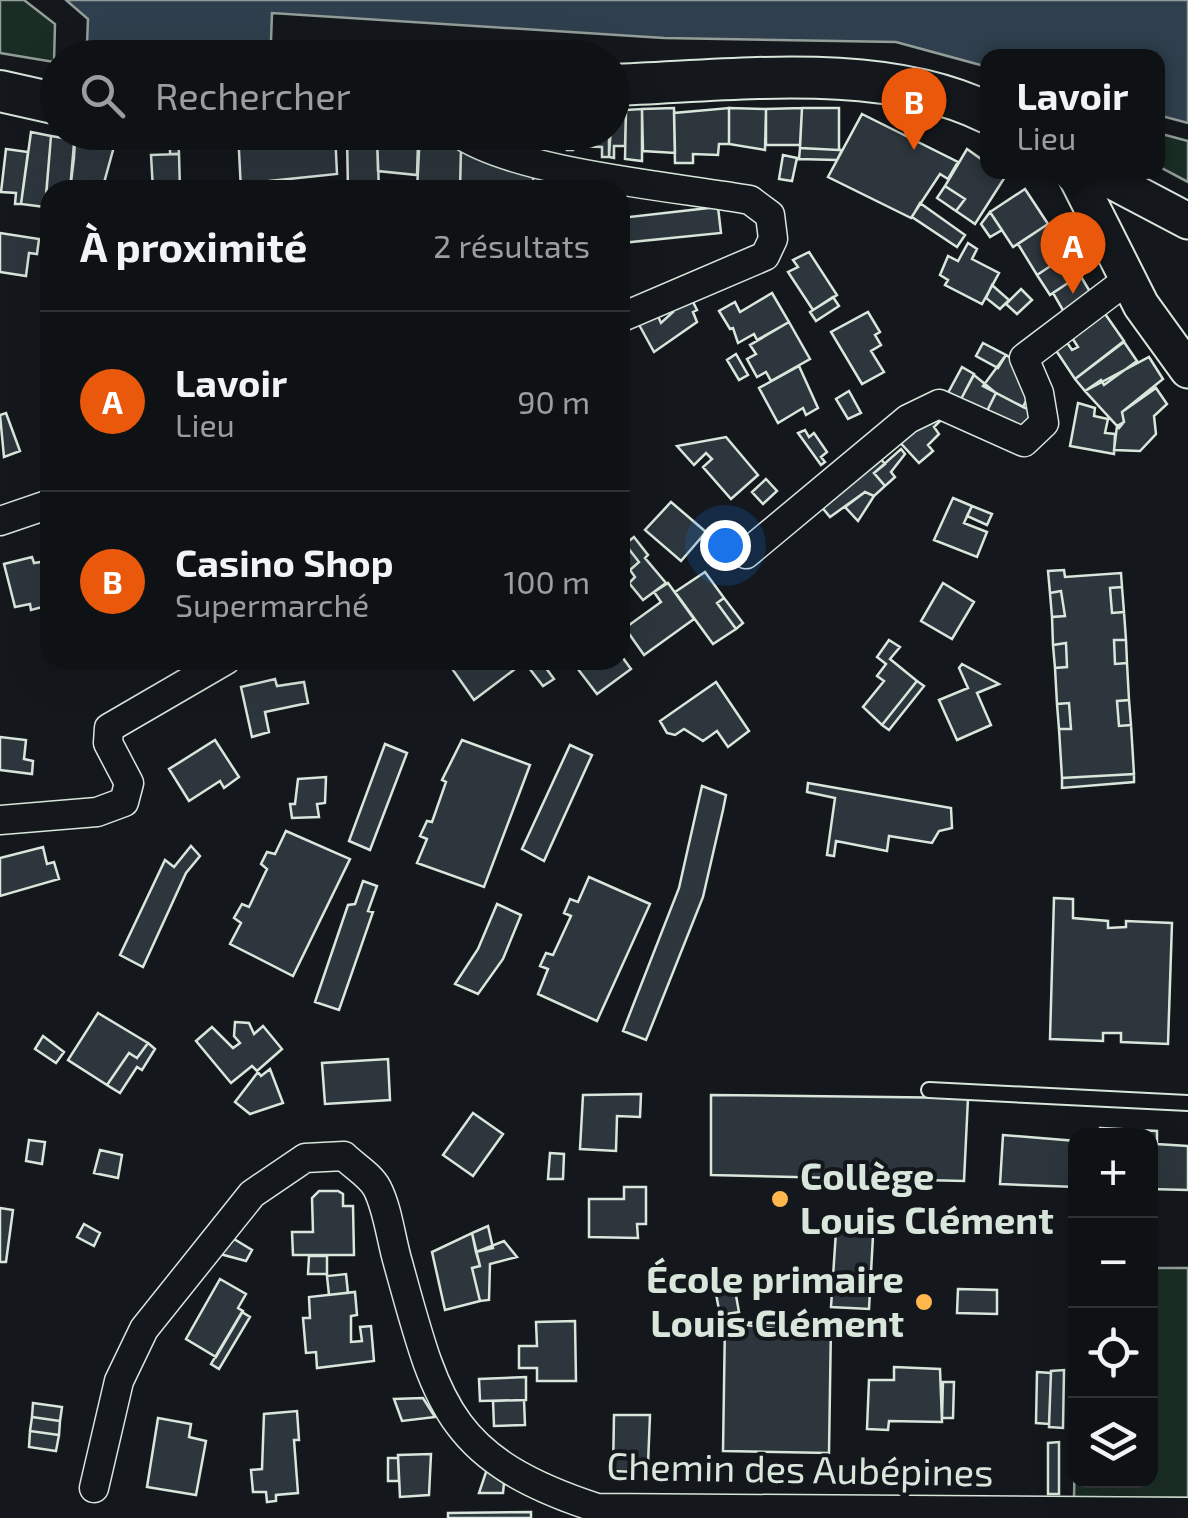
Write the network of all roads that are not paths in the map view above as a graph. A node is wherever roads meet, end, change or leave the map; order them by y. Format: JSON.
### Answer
{"nodes":[{"id":1,"x":630,"y":84,"type":"edge"},
{"id":2,"x":0,"y":91,"type":"edge"},
{"id":3,"x":40,"y":100,"type":"edge"},
{"id":4,"x":980,"y":109,"type":"edge"},
{"id":5,"x":498,"y":150,"type":"edge"},
{"id":6,"x":1078,"y":179,"type":"edge"},
{"id":7,"x":1107,"y":179,"type":"edge"},
{"id":8,"x":628,"y":180,"type":"edge"},
{"id":9,"x":630,"y":180,"type":"edge"},
{"id":10,"x":1132,"y":194,"type":"junction"},
{"id":11,"x":1188,"y":221,"type":"edge"},
{"id":12,"x":1105,"y":232,"type":"junction"},
{"id":13,"x":1127,"y":280,"type":"junction"},
{"id":14,"x":630,"y":314,"type":"edge"},
{"id":15,"x":1188,"y":370,"type":"edge"},
{"id":16,"x":40,"y":507,"type":"edge"},
{"id":17,"x":0,"y":521,"type":"edge"},
{"id":18,"x":746,"y":554,"type":"dead end"},
{"id":19,"x":209,"y":670,"type":"edge"},
{"id":20,"x":0,"y":820,"type":"edge"},
{"id":21,"x":929,"y":1090,"type":"dead end"},
{"id":22,"x":1188,"y":1103,"type":"edge"},
{"id":23,"x":94,"y":1488,"type":"dead end"},
{"id":24,"x":1014,"y":1514,"type":"edge"},
{"id":25,"x":1178,"y":1514,"type":"edge"}],
"edges":[{"from":1,"to":4,"type":"main road"},
{"from":2,"to":3,"type":"main road"},
{"from":5,"to":8,"type":"street"},
{"from":6,"to":12,"type":"street"},
{"from":7,"to":10,"type":"street"},
{"from":9,"to":14,"type":"street"},
{"from":10,"to":11,"type":"street"},
{"from":10,"to":12,"type":"street"},
{"from":12,"to":13,"type":"street"},
{"from":13,"to":15,"type":"street"},
{"from":13,"to":18,"type":"street"},
{"from":16,"to":17,"type":"street"},
{"from":19,"to":20,"type":"street"},
{"from":21,"to":22,"type":"lane"},
{"from":23,"to":24,"type":"street","name":"Chemin des Aubépines"},
{"from":24,"to":25,"type":"street","name":"Chemin des Aubépines"}]}
